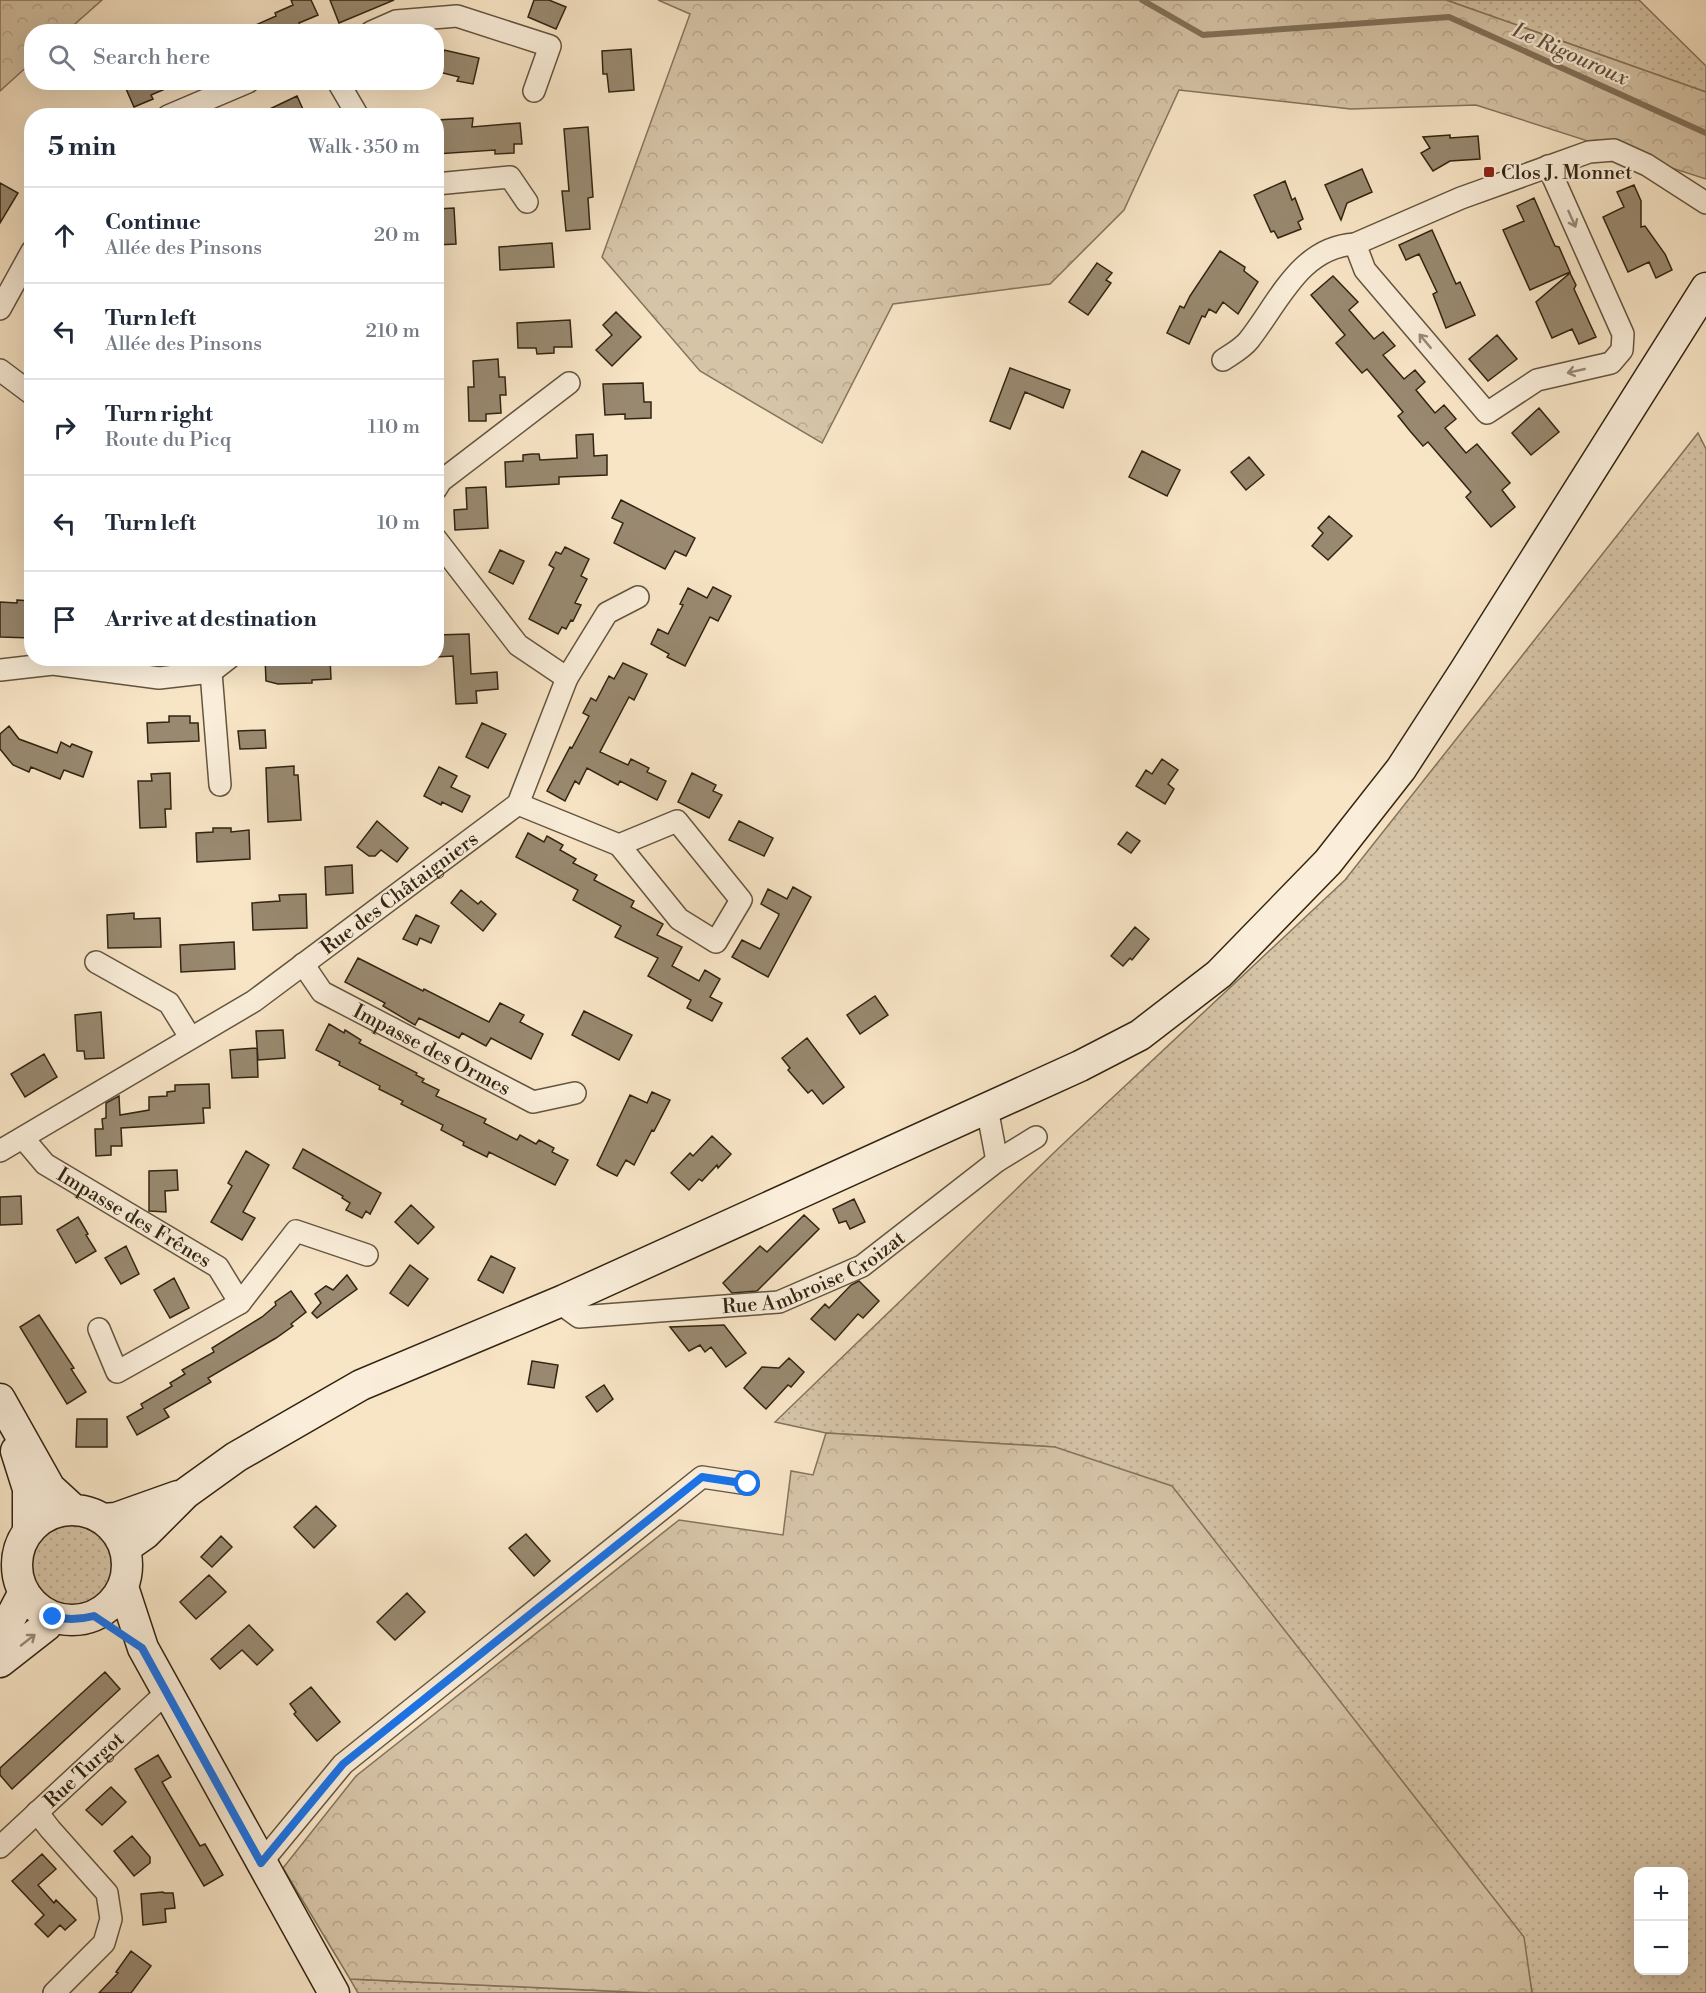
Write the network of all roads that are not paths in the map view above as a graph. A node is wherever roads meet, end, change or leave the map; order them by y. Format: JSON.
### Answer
{"nodes":[{"id":1,"x":389,"y":24,"type":"edge"},
{"id":2,"x":229,"y":90,"type":"edge"},
{"id":3,"x":343,"y":90,"type":"edge"},
{"id":4,"x":534,"y":91,"type":"dead end"},
{"id":5,"x":187,"y":108,"type":"edge"},
{"id":6,"x":354,"y":108,"type":"edge"},
{"id":7,"x":1548,"y":166,"type":"junction"},
{"id":8,"x":444,"y":183,"type":"edge"},
{"id":9,"x":527,"y":202,"type":"dead end"},
{"id":10,"x":1706,"y":202,"type":"edge"},
{"id":11,"x":1355,"y":244,"type":"junction"},
{"id":12,"x":24,"y":266,"type":"edge"},
{"id":13,"x":1706,"y":288,"type":"edge"},
{"id":14,"x":0,"y":309,"type":"edge"},
{"id":15,"x":1223,"y":360,"type":"dead end"},
{"id":16,"x":0,"y":370,"type":"edge"},
{"id":17,"x":569,"y":383,"type":"dead end"},
{"id":18,"x":24,"y":388,"type":"edge"},
{"id":19,"x":444,"y":479,"type":"edge"},
{"id":20,"x":444,"y":550,"type":"edge"},
{"id":21,"x":638,"y":597,"type":"dead end"},
{"id":22,"x":35,"y":666,"type":"edge"},
{"id":23,"x":68,"y":666,"type":"edge"},
{"id":24,"x":219,"y":666,"type":"edge"},
{"id":25,"x":0,"y":670,"type":"edge"},
{"id":26,"x":211,"y":672,"type":"junction"},
{"id":27,"x":567,"y":678,"type":"junction"},
{"id":28,"x":220,"y":785,"type":"dead end"},
{"id":29,"x":518,"y":804,"type":"junction"},
{"id":30,"x":619,"y":845,"type":"junction"},
{"id":31,"x":96,"y":962,"type":"dead end"},
{"id":32,"x":303,"y":964,"type":"junction"},
{"id":33,"x":190,"y":1037,"type":"junction"},
{"id":34,"x":575,"y":1093,"type":"dead end"},
{"id":35,"x":987,"y":1108,"type":"junction"},
{"id":36,"x":1036,"y":1137,"type":"dead end"},
{"id":37,"x":23,"y":1138,"type":"junction"},
{"id":38,"x":0,"y":1151,"type":"edge"},
{"id":39,"x":997,"y":1161,"type":"junction"},
{"id":40,"x":367,"y":1255,"type":"dead end"},
{"id":41,"x":564,"y":1300,"type":"junction"},
{"id":42,"x":240,"y":1303,"type":"junction"},
{"id":43,"x":99,"y":1329,"type":"dead end"},
{"id":44,"x":0,"y":1399,"type":"edge"},
{"id":45,"x":0,"y":1419,"type":"edge"},
{"id":46,"x":748,"y":1484,"type":"dead end"},
{"id":47,"x":186,"y":1493,"type":"junction"},
{"id":48,"x":74,"y":1510,"type":"junction"},
{"id":49,"x":103,"y":1519,"type":"junction"},
{"id":50,"x":28,"y":1532,"type":"junction"},
{"id":51,"x":125,"y":1548,"type":"junction"},
{"id":52,"x":123,"y":1587,"type":"junction"},
{"id":53,"x":24,"y":1592,"type":"junction"},
{"id":54,"x":94,"y":1616,"type":"junction"},
{"id":55,"x":53,"y":1617,"type":"junction"},
{"id":56,"x":0,"y":1638,"type":"edge"},
{"id":57,"x":142,"y":1648,"type":"junction"},
{"id":58,"x":0,"y":1662,"type":"edge"},
{"id":59,"x":167,"y":1692,"type":"junction"},
{"id":60,"x":37,"y":1812,"type":"junction"},
{"id":61,"x":0,"y":1847,"type":"edge"},
{"id":62,"x":261,"y":1863,"type":"junction"},
{"id":63,"x":54,"y":1993,"type":"edge"},
{"id":64,"x":334,"y":1993,"type":"edge"}],
"edges":[{"from":1,"to":4,"type":"street"},
{"from":2,"to":5,"type":"street"},
{"from":3,"to":6,"type":"street"},
{"from":7,"to":10,"type":"street"},
{"from":7,"to":11,"type":"street"},
{"from":7,"to":11,"type":"street","one_way":true},
{"from":8,"to":9,"type":"street"},
{"from":11,"to":15,"type":"street"},
{"from":12,"to":14,"type":"street"},
{"from":13,"to":35,"type":"main road"},
{"from":16,"to":18,"type":"street"},
{"from":17,"to":19,"type":"street"},
{"from":20,"to":27,"type":"street"},
{"from":21,"to":27,"type":"street"},
{"from":22,"to":25,"type":"street"},
{"from":23,"to":26,"type":"street"},
{"from":24,"to":26,"type":"street"},
{"from":26,"to":28,"type":"street"},
{"from":27,"to":29,"type":"street"},
{"from":29,"to":30,"type":"street"},
{"from":29,"to":32,"type":"street","name":"Rue des Châtaigniers"},
{"from":30,"to":30,"type":"street"},
{"from":31,"to":33,"type":"street"},
{"from":32,"to":33,"type":"street","name":"Rue des Châtaigniers"},
{"from":32,"to":34,"type":"street","name":"Impasse des Ormes"},
{"from":33,"to":37,"type":"street","name":"Rue des Châtaigniers"},
{"from":35,"to":39,"type":"street"},
{"from":35,"to":41,"type":"main road"},
{"from":36,"to":39,"type":"street","name":"Rue Ambroise Croizat"},
{"from":37,"to":38,"type":"street","name":"Rue des Châtaigniers"},
{"from":37,"to":42,"type":"street","name":"Impasse des Frênes"},
{"from":39,"to":41,"type":"street","name":"Rue Ambroise Croizat"},
{"from":40,"to":42,"type":"street"},
{"from":41,"to":47,"type":"main road"},
{"from":42,"to":43,"type":"street"},
{"from":44,"to":48,"type":"main road"},
{"from":45,"to":50,"type":"main road"},
{"from":46,"to":62,"type":"street"},
{"from":47,"to":49,"type":"main road"},
{"from":47,"to":51,"type":"main road"},
{"from":48,"to":49,"type":"main road"},
{"from":48,"to":50,"type":"main road"},
{"from":49,"to":51,"type":"main road"},
{"from":50,"to":53,"type":"main road"},
{"from":51,"to":52,"type":"main road"},
{"from":52,"to":54,"type":"main road"},
{"from":52,"to":57,"type":"main road"},
{"from":53,"to":55,"type":"main road"},
{"from":53,"to":56,"type":"main road"},
{"from":54,"to":55,"type":"main road"},
{"from":54,"to":57,"type":"main road"},
{"from":58,"to":55,"type":"main road","one_way":true},
{"from":57,"to":59,"type":"main road"},
{"from":59,"to":60,"type":"street","name":"Rue Turgot"},
{"from":59,"to":62,"type":"main road"},
{"from":60,"to":61,"type":"street","name":"Rue Turgot"},
{"from":60,"to":63,"type":"street"},
{"from":62,"to":64,"type":"main road"}]}
